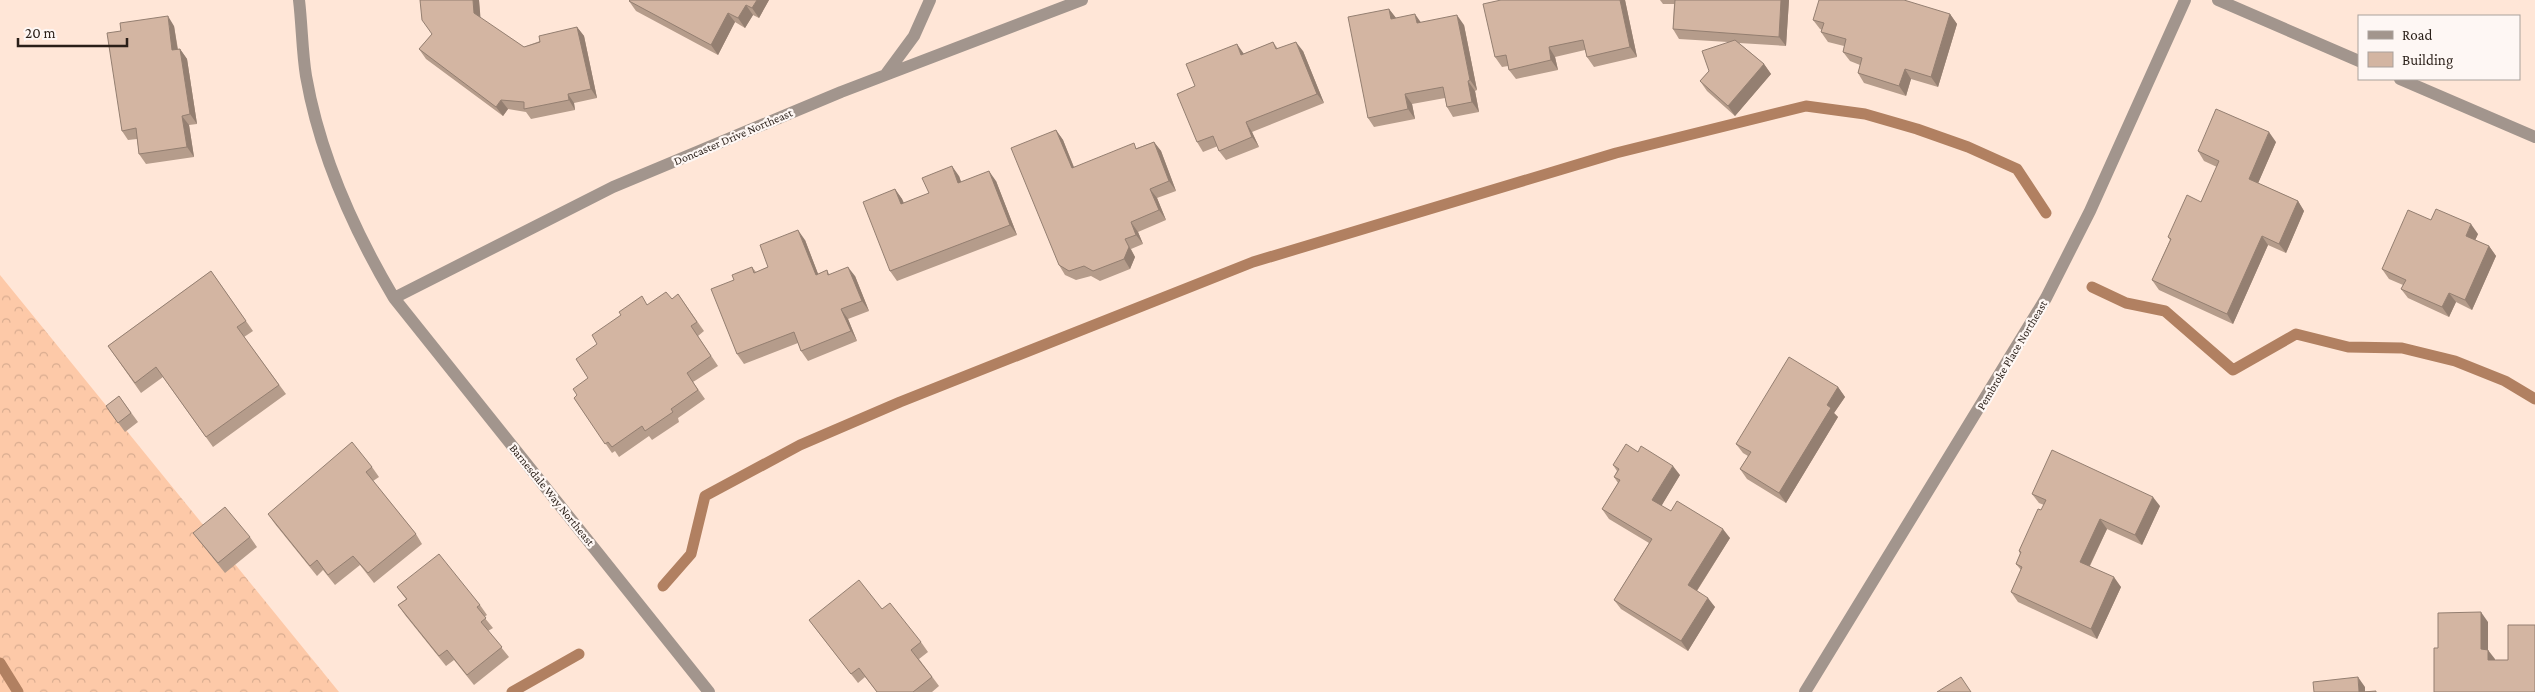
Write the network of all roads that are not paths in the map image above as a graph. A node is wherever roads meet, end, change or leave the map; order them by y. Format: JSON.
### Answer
{"nodes":[{"id":1,"x":300,"y":0,"type":"edge"},
{"id":2,"x":930,"y":0,"type":"edge"},
{"id":3,"x":1082,"y":0,"type":"edge"},
{"id":4,"x":2185,"y":0,"type":"edge"},
{"id":5,"x":2218,"y":0,"type":"edge"},
{"id":6,"x":2358,"y":61,"type":"edge"},
{"id":7,"x":886,"y":74,"type":"junction"},
{"id":8,"x":2402,"y":80,"type":"edge"},
{"id":9,"x":2535,"y":137,"type":"edge"},
{"id":10,"x":394,"y":298,"type":"junction"},
{"id":11,"x":709,"y":692,"type":"edge"},
{"id":12,"x":1805,"y":692,"type":"edge"}],
"edges":[{"from":1,"to":10,"type":"street","name":"Barnesdale Way Northeast"},
{"from":2,"to":7,"type":"street"},
{"from":3,"to":7,"type":"street","name":"Doncaster Drive Northeast"},
{"from":4,"to":12,"type":"street","name":"Pembroke Place Northeast"},
{"from":5,"to":6,"type":"street"},
{"from":7,"to":10,"type":"street","name":"Doncaster Drive Northeast"},
{"from":8,"to":9,"type":"street"},
{"from":10,"to":11,"type":"street","name":"Barnesdale Way Northeast"}]}
